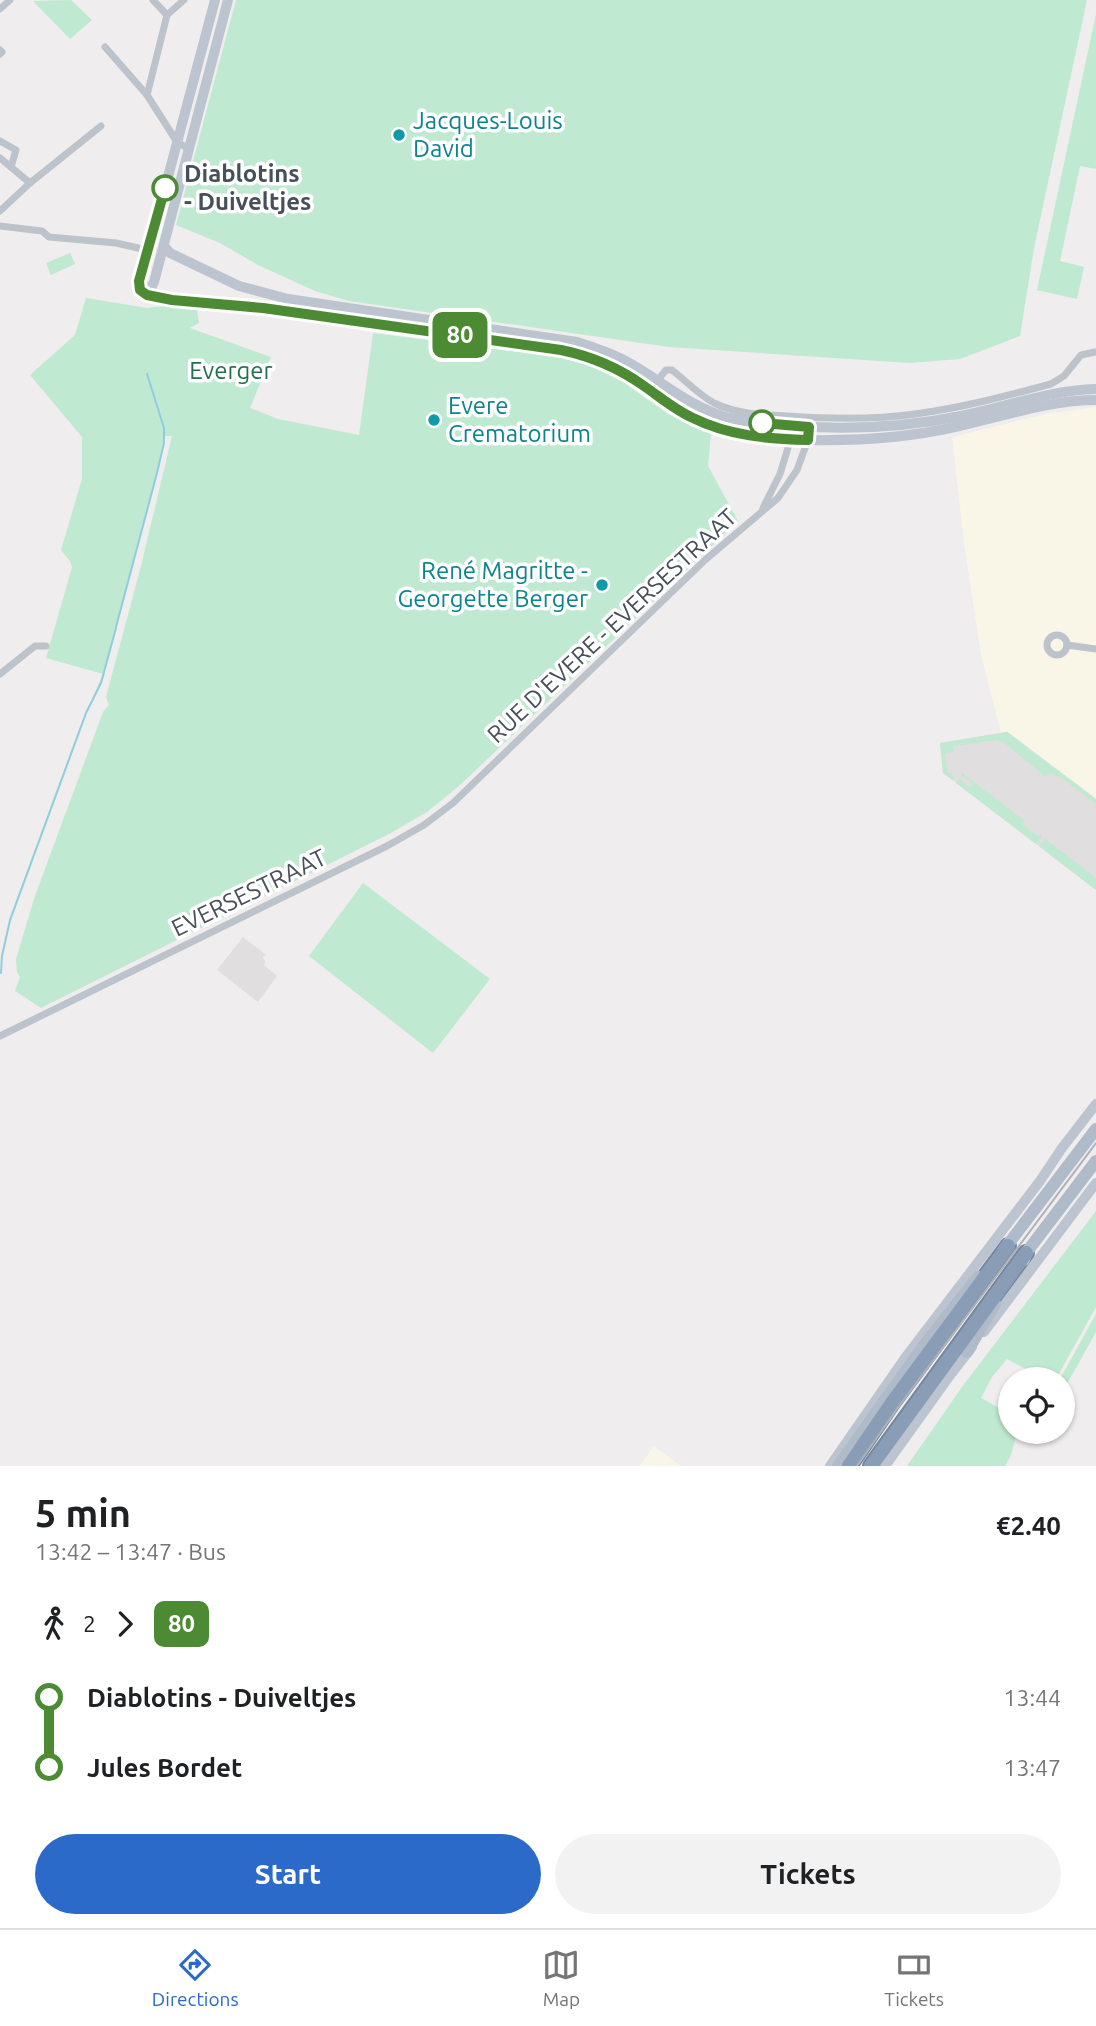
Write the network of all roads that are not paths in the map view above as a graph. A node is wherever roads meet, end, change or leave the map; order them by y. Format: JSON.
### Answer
{"nodes":[{"id":1,"x":10,"y":0,"type":"edge"},
{"id":2,"x":153,"y":0,"type":"edge"},
{"id":3,"x":184,"y":0,"type":"edge"},
{"id":4,"x":215,"y":0,"type":"edge"},
{"id":5,"x":228,"y":0,"type":"edge"},
{"id":6,"x":0,"y":9,"type":"edge"},
{"id":7,"x":167,"y":15,"type":"junction"},
{"id":8,"x":105,"y":47,"type":"dead end"},
{"id":9,"x":147,"y":95,"type":"junction"},
{"id":10,"x":101,"y":125,"type":"dead end"},
{"id":11,"x":0,"y":141,"type":"edge"},
{"id":12,"x":177,"y":142,"type":"junction"},
{"id":13,"x":189,"y":149,"type":"junction"},
{"id":14,"x":0,"y":158,"type":"edge"},
{"id":15,"x":11,"y":167,"type":"junction"},
{"id":16,"x":30,"y":183,"type":"junction"},
{"id":17,"x":0,"y":211,"type":"edge"},
{"id":18,"x":157,"y":215,"type":"junction"},
{"id":19,"x":170,"y":218,"type":"junction"},
{"id":20,"x":0,"y":226,"type":"edge"},
{"id":21,"x":164,"y":246,"type":"junction"},
{"id":22,"x":147,"y":250,"type":"junction"},
{"id":23,"x":139,"y":281,"type":"junction"},
{"id":24,"x":1096,"y":350,"type":"edge"},
{"id":25,"x":1096,"y":360,"type":"edge"},
{"id":26,"x":653,"y":386,"type":"junction"},
{"id":27,"x":1095,"y":395,"type":"edge"},
{"id":28,"x":794,"y":421,"type":"junction"},
{"id":29,"x":809,"y":427,"type":"junction"},
{"id":30,"x":791,"y":439,"type":"junction"},
{"id":31,"x":808,"y":440,"type":"junction"},
{"id":32,"x":759,"y":514,"type":"junction"},
{"id":33,"x":1067,"y":645,"type":"dead end"},
{"id":34,"x":46,"y":646,"type":"dead end"},
{"id":35,"x":1096,"y":649,"type":"edge"},
{"id":36,"x":0,"y":674,"type":"edge"},
{"id":37,"x":492,"y":766,"type":"joint"},
{"id":38,"x":3,"y":1036,"type":"edge"},
{"id":39,"x":1096,"y":1104,"type":"edge"},
{"id":40,"x":1082,"y":1122,"type":"junction"},
{"id":41,"x":1096,"y":1129,"type":"edge"},
{"id":42,"x":1080,"y":1150,"type":"junction"},
{"id":43,"x":1096,"y":1161,"type":"edge"},
{"id":44,"x":1096,"y":1182,"type":"edge"},
{"id":45,"x":1008,"y":1246,"type":"junction"},
{"id":46,"x":1026,"y":1253,"type":"junction"},
{"id":47,"x":967,"y":1352,"type":"junction"},
{"id":48,"x":830,"y":1466,"type":"edge"},
{"id":49,"x":838,"y":1466,"type":"edge"},
{"id":50,"x":849,"y":1466,"type":"edge"},
{"id":51,"x":871,"y":1466,"type":"edge"},
{"id":52,"x":885,"y":1466,"type":"edge"}],
"edges":[{"from":1,"to":6,"type":"street"},
{"from":2,"to":7,"type":"street"},
{"from":3,"to":7,"type":"street"},
{"from":4,"to":12,"type":"main road"},
{"from":5,"to":13,"type":"main road"},
{"from":7,"to":9,"type":"street"},
{"from":8,"to":9,"type":"street"},
{"from":9,"to":12,"type":"street"},
{"from":10,"to":16,"type":"street"},
{"from":11,"to":15,"type":"street"},
{"from":12,"to":13,"type":"street"},
{"from":12,"to":18,"type":"main road"},
{"from":13,"to":19,"type":"main road"},
{"from":14,"to":15,"type":"street"},
{"from":15,"to":16,"type":"street"},
{"from":16,"to":17,"type":"street"},
{"from":18,"to":19,"type":"main road"},
{"from":18,"to":22,"type":"main road"},
{"from":19,"to":21,"type":"main road"},
{"from":20,"to":22,"type":"street"},
{"from":21,"to":23,"type":"main road"},
{"from":21,"to":26,"type":"main road"},
{"from":22,"to":23,"type":"main road"},
{"from":23,"to":26,"type":"main road"},
{"from":24,"to":25,"type":"street"},
{"from":24,"to":28,"type":"street"},
{"from":26,"to":28,"type":"main road"},
{"from":26,"to":28,"type":"street"},
{"from":26,"to":30,"type":"main road"},
{"from":27,"to":29,"type":"main road"},
{"from":27,"to":31,"type":"main road"},
{"from":28,"to":29,"type":"main road"},
{"from":28,"to":30,"type":"street","name":"RUE D'EVERE - EVERSESTRAAT"},
{"from":29,"to":31,"type":"street","name":"RUE D'EVERE - EVERSESTRAAT"},
{"from":30,"to":31,"type":"main road"},
{"from":30,"to":32,"type":"street","name":"RUE D'EVERE - EVERSESTRAAT"},
{"from":31,"to":32,"type":"street","name":"RUE D'EVERE - EVERSESTRAAT"},
{"from":32,"to":37,"type":"street","name":"RUE D'EVERE - EVERSESTRAAT"},
{"from":33,"to":35,"type":"street"},
{"from":34,"to":36,"type":"street"},
{"from":37,"to":38,"type":"street","name":"EVERSESTRAAT"},
{"from":39,"to":40,"type":"main road"},
{"from":40,"to":42,"type":"main road"},
{"from":40,"to":48,"type":"main road"},
{"from":41,"to":42,"type":"main road"},
{"from":42,"to":45,"type":"main road"},
{"from":43,"to":46,"type":"main road"},
{"from":44,"to":47,"type":"main road"},
{"from":45,"to":49,"type":"main road"},
{"from":45,"to":50,"type":"highway"},
{"from":46,"to":47,"type":"main road"},
{"from":46,"to":51,"type":"highway"},
{"from":47,"to":52,"type":"main road"}]}
